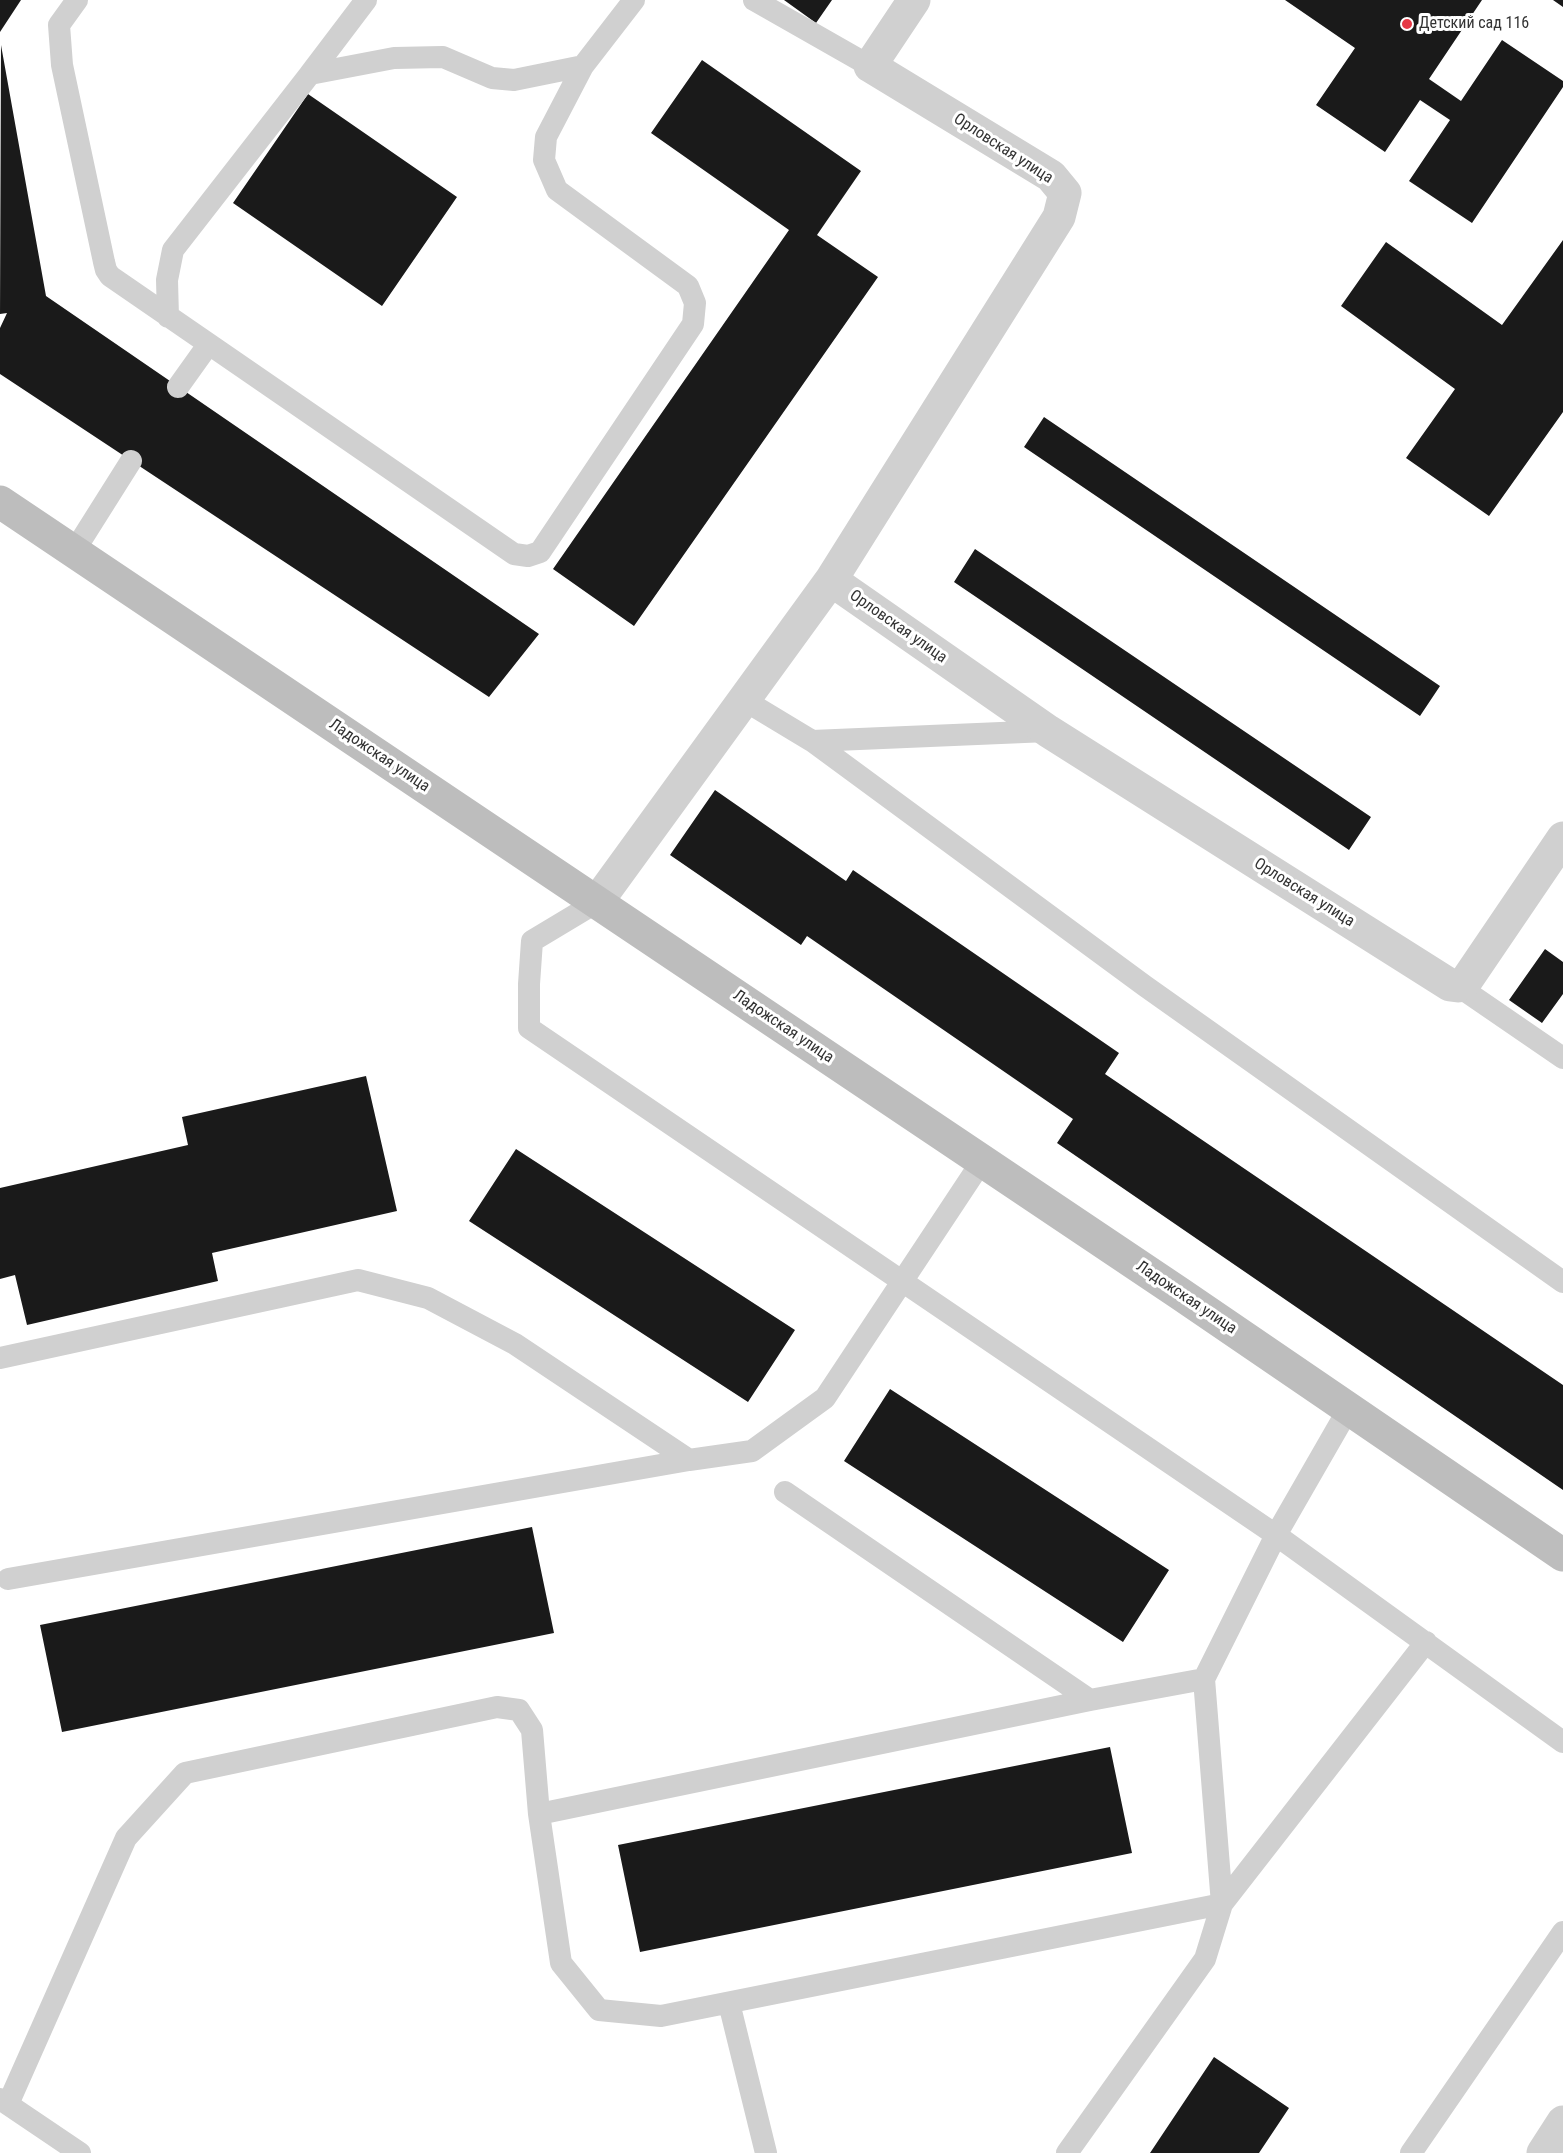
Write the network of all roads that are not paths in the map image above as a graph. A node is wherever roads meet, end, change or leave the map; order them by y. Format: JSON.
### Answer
{"nodes":[{"id":1,"x":77,"y":0,"type":"edge"},
{"id":2,"x":366,"y":0,"type":"edge"},
{"id":3,"x":634,"y":0,"type":"edge"},
{"id":4,"x":754,"y":0,"type":"edge"},
{"id":5,"x":914,"y":0,"type":"edge"},
{"id":6,"x":583,"y":66,"type":"junction"},
{"id":7,"x":870,"y":66,"type":"junction"},
{"id":8,"x":310,"y":74,"type":"junction"},
{"id":9,"x":168,"y":317,"type":"junction"},
{"id":10,"x":208,"y":345,"type":"junction"},
{"id":11,"x":178,"y":387,"type":"dead end"},
{"id":12,"x":131,"y":461,"type":"dead end"},
{"id":13,"x":0,"y":502,"type":"edge"},
{"id":14,"x":73,"y":553,"type":"junction"},
{"id":15,"x":831,"y":580,"type":"junction"},
{"id":16,"x":744,"y":700,"type":"junction"},
{"id":17,"x":1048,"y":731,"type":"junction"},
{"id":18,"x":812,"y":741,"type":"junction"},
{"id":19,"x":1563,"y":838,"type":"edge"},
{"id":20,"x":597,"y":902,"type":"junction"},
{"id":21,"x":1458,"y":986,"type":"junction"},
{"id":22,"x":1563,"y":1058,"type":"edge"},
{"id":23,"x":982,"y":1161,"type":"junction"},
{"id":24,"x":902,"y":1281,"type":"junction"},
{"id":25,"x":1563,"y":1282,"type":"edge"},
{"id":26,"x":0,"y":1358,"type":"edge"},
{"id":27,"x":1349,"y":1408,"type":"junction"},
{"id":28,"x":689,"y":1460,"type":"junction"},
{"id":29,"x":785,"y":1492,"type":"dead end"},
{"id":30,"x":1276,"y":1535,"type":"junction"},
{"id":31,"x":1563,"y":1555,"type":"edge"},
{"id":32,"x":8,"y":1580,"type":"dead end"},
{"id":33,"x":1426,"y":1642,"type":"junction"},
{"id":34,"x":1204,"y":1679,"type":"junction"},
{"id":35,"x":1090,"y":1700,"type":"junction"},
{"id":36,"x":1563,"y":1742,"type":"edge"},
{"id":37,"x":539,"y":1814,"type":"junction"},
{"id":38,"x":1222,"y":1904,"type":"junction"},
{"id":39,"x":1563,"y":1932,"type":"edge"},
{"id":40,"x":729,"y":2003,"type":"junction"},
{"id":41,"x":4,"y":2102,"type":"edge"},
{"id":42,"x":1563,"y":2122,"type":"edge"},
{"id":43,"x":80,"y":2153,"type":"edge"},
{"id":44,"x":766,"y":2153,"type":"edge"},
{"id":45,"x":1067,"y":2153,"type":"edge"},
{"id":46,"x":1411,"y":2153,"type":"edge"},
{"id":47,"x":1543,"y":2153,"type":"edge"}],
"edges":[{"from":1,"to":9,"type":"lane"},
{"from":2,"to":8,"type":"lane"},
{"from":3,"to":6,"type":"lane"},
{"from":4,"to":7,"type":"lane"},
{"from":5,"to":7,"type":"street"},
{"from":6,"to":8,"type":"lane"},
{"from":6,"to":10,"type":"lane"},
{"from":7,"to":15,"type":"street","name":"Орловская улица"},
{"from":8,"to":9,"type":"lane"},
{"from":9,"to":10,"type":"lane"},
{"from":10,"to":11,"type":"lane"},
{"from":12,"to":14,"type":"lane"},
{"from":13,"to":14,"type":"main road","name":"Ладожская улица"},
{"from":14,"to":20,"type":"main road","name":"Ладожская улица"},
{"from":15,"to":16,"type":"street"},
{"from":15,"to":17,"type":"street","name":"Орловская улица"},
{"from":16,"to":18,"type":"lane"},
{"from":16,"to":20,"type":"street"},
{"from":17,"to":18,"type":"lane"},
{"from":17,"to":21,"type":"street","name":"Орловская улица"},
{"from":18,"to":25,"type":"lane"},
{"from":19,"to":21,"type":"street"},
{"from":20,"to":23,"type":"main road","name":"Ладожская улица"},
{"from":20,"to":24,"type":"lane"},
{"from":21,"to":22,"type":"lane"},
{"from":23,"to":24,"type":"lane"},
{"from":23,"to":27,"type":"main road","name":"Ладожская улица"},
{"from":24,"to":28,"type":"lane"},
{"from":24,"to":30,"type":"lane"},
{"from":26,"to":28,"type":"lane"},
{"from":27,"to":30,"type":"lane"},
{"from":27,"to":31,"type":"main road","name":"Ладожская улица"},
{"from":28,"to":32,"type":"lane"},
{"from":29,"to":35,"type":"lane"},
{"from":30,"to":33,"type":"lane"},
{"from":30,"to":34,"type":"lane"},
{"from":33,"to":36,"type":"lane"},
{"from":33,"to":38,"type":"lane"},
{"from":34,"to":35,"type":"lane"},
{"from":34,"to":38,"type":"lane"},
{"from":35,"to":37,"type":"lane"},
{"from":37,"to":40,"type":"lane"},
{"from":37,"to":41,"type":"lane"},
{"from":38,"to":40,"type":"lane"},
{"from":38,"to":45,"type":"lane"},
{"from":39,"to":46,"type":"lane"},
{"from":40,"to":44,"type":"lane"},
{"from":41,"to":43,"type":"lane"},
{"from":42,"to":47,"type":"street"}]}
